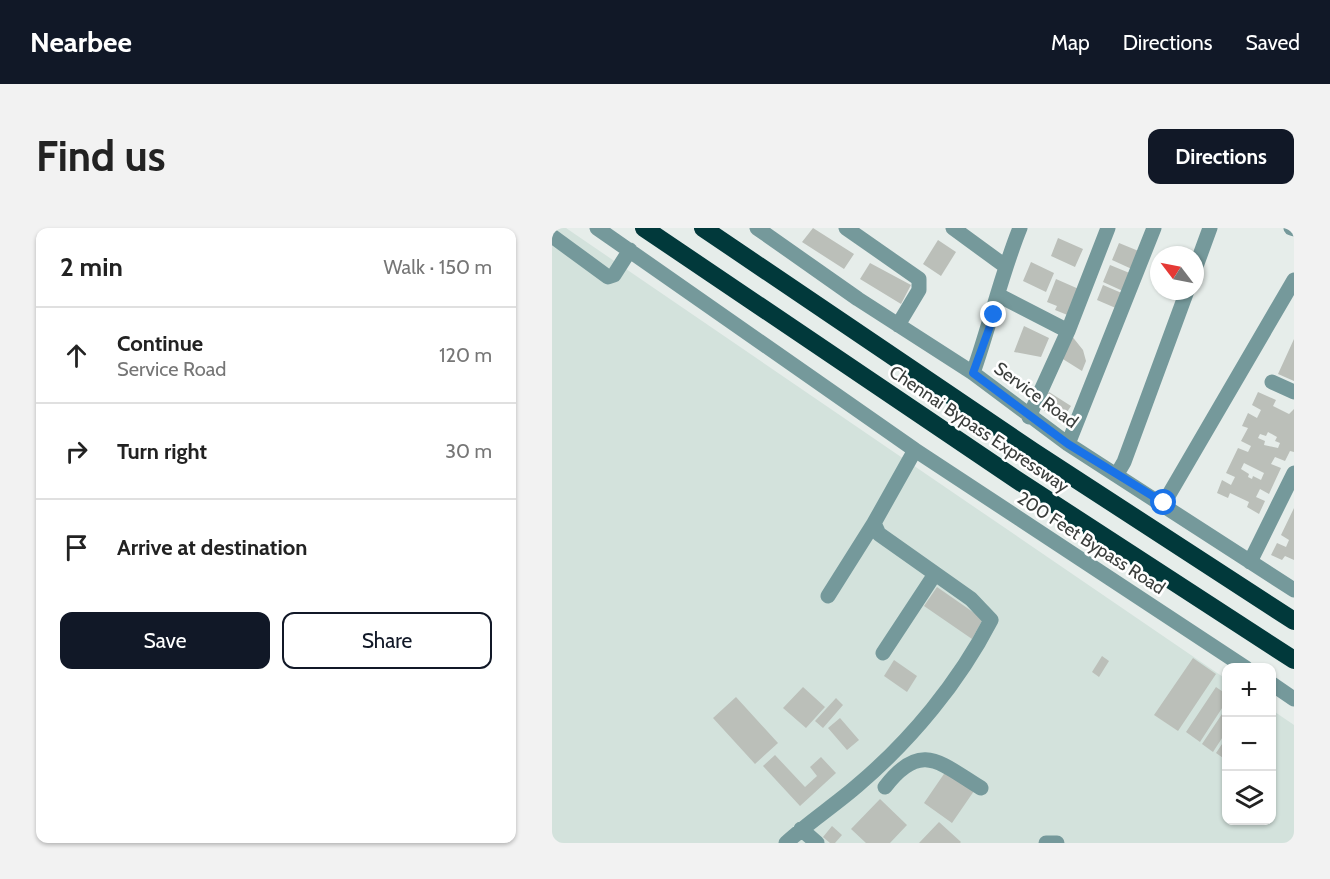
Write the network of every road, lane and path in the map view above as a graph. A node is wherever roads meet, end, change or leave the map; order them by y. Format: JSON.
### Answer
{"nodes":[{"id":1,"x":597,"y":228,"type":"edge"},
{"id":2,"x":644,"y":228,"type":"edge"},
{"id":3,"x":703,"y":228,"type":"edge"},
{"id":4,"x":757,"y":228,"type":"edge"},
{"id":5,"x":846,"y":228,"type":"edge"},
{"id":6,"x":953,"y":228,"type":"edge"},
{"id":7,"x":1020,"y":228,"type":"edge"},
{"id":8,"x":1107,"y":228,"type":"edge"},
{"id":9,"x":1154,"y":228,"type":"edge"},
{"id":10,"x":1210,"y":228,"type":"edge"},
{"id":11,"x":552,"y":236,"type":"edge"},
{"id":12,"x":1203,"y":246,"type":"edge"},
{"id":13,"x":630,"y":250,"type":"junction"},
{"id":14,"x":1005,"y":266,"type":"junction"},
{"id":15,"x":1294,"y":280,"type":"edge"},
{"id":16,"x":998,"y":295,"type":"junction"},
{"id":17,"x":1184,"y":300,"type":"edge"},
{"id":18,"x":897,"y":325,"type":"junction"},
{"id":19,"x":1068,"y":331,"type":"junction"},
{"id":20,"x":973,"y":373,"type":"junction"},
{"id":21,"x":1272,"y":382,"type":"dead end"},
{"id":22,"x":1294,"y":392,"type":"edge"},
{"id":23,"x":1029,"y":417,"type":"junction"},
{"id":24,"x":1071,"y":438,"type":"junction"},
{"id":25,"x":915,"y":450,"type":"junction"},
{"id":26,"x":1121,"y":468,"type":"junction"},
{"id":27,"x":1294,"y":472,"type":"edge"},
{"id":28,"x":1164,"y":503,"type":"junction"},
{"id":29,"x":873,"y":523,"type":"junction"},
{"id":30,"x":1250,"y":562,"type":"junction"},
{"id":31,"x":935,"y":574,"type":"junction"},
{"id":32,"x":1294,"y":590,"type":"edge"},
{"id":33,"x":828,"y":596,"type":"dead end"},
{"id":34,"x":1294,"y":621,"type":"edge"},
{"id":35,"x":883,"y":653,"type":"dead end"},
{"id":36,"x":1294,"y":660,"type":"edge"},
{"id":37,"x":1238,"y":663,"type":"edge"},
{"id":38,"x":1276,"y":687,"type":"edge"},
{"id":39,"x":1294,"y":699,"type":"edge"},
{"id":40,"x":886,"y":758,"type":"junction"},
{"id":41,"x":899,"y":769,"type":"junction"},
{"id":42,"x":885,"y":787,"type":"dead end"},
{"id":43,"x":981,"y":788,"type":"dead end"},
{"id":44,"x":801,"y":830,"type":"junction"},
{"id":45,"x":786,"y":843,"type":"edge"},
{"id":46,"x":817,"y":843,"type":"edge"},
{"id":47,"x":1046,"y":843,"type":"edge"},
{"id":48,"x":1057,"y":843,"type":"edge"}],
"edges":[{"from":1,"to":13,"type":"street","name":"200 Feet Bypass Road"},
{"from":2,"to":36,"type":"highway","name":"Chennai Bypass Expressway"},
{"from":3,"to":34,"type":"highway","name":"Chennai Bypass Expressway"},
{"from":4,"to":18,"type":"street","name":"Service Road"},
{"from":5,"to":18,"type":"street"},
{"from":6,"to":14,"type":"street"},
{"from":7,"to":14,"type":"street"},
{"from":8,"to":19,"type":"street"},
{"from":9,"to":24,"type":"street"},
{"from":10,"to":12,"type":"street"},
{"from":11,"to":13,"type":"street"},
{"from":13,"to":25,"type":"street","name":"200 Feet Bypass Road"},
{"from":14,"to":16,"type":"street"},
{"from":15,"to":28,"type":"street"},
{"from":16,"to":19,"type":"street"},
{"from":16,"to":20,"type":"street"},
{"from":17,"to":26,"type":"street"},
{"from":18,"to":20,"type":"street","name":"Service Road"},
{"from":19,"to":23,"type":"street"},
{"from":20,"to":23,"type":"street","name":"Service Road"},
{"from":21,"to":22,"type":"street"},
{"from":23,"to":24,"type":"street","name":"Service Road"},
{"from":24,"to":26,"type":"street","name":"Service Road"},
{"from":25,"to":29,"type":"street"},
{"from":25,"to":37,"type":"street","name":"200 Feet Bypass Road"},
{"from":26,"to":28,"type":"street","name":"Service Road"},
{"from":27,"to":30,"type":"street"},
{"from":28,"to":30,"type":"street","name":"Service Road"},
{"from":29,"to":31,"type":"street"},
{"from":29,"to":33,"type":"street"},
{"from":30,"to":32,"type":"street","name":"Service Road"},
{"from":31,"to":35,"type":"street"},
{"from":31,"to":40,"type":"street"},
{"from":38,"to":39,"type":"street"},
{"from":40,"to":41,"type":"street"},
{"from":40,"to":44,"type":"street"},
{"from":41,"to":42,"type":"street"},
{"from":41,"to":43,"type":"street"},
{"from":44,"to":45,"type":"street"},
{"from":44,"to":46,"type":"street"},
{"from":47,"to":48,"type":"street"}]}
